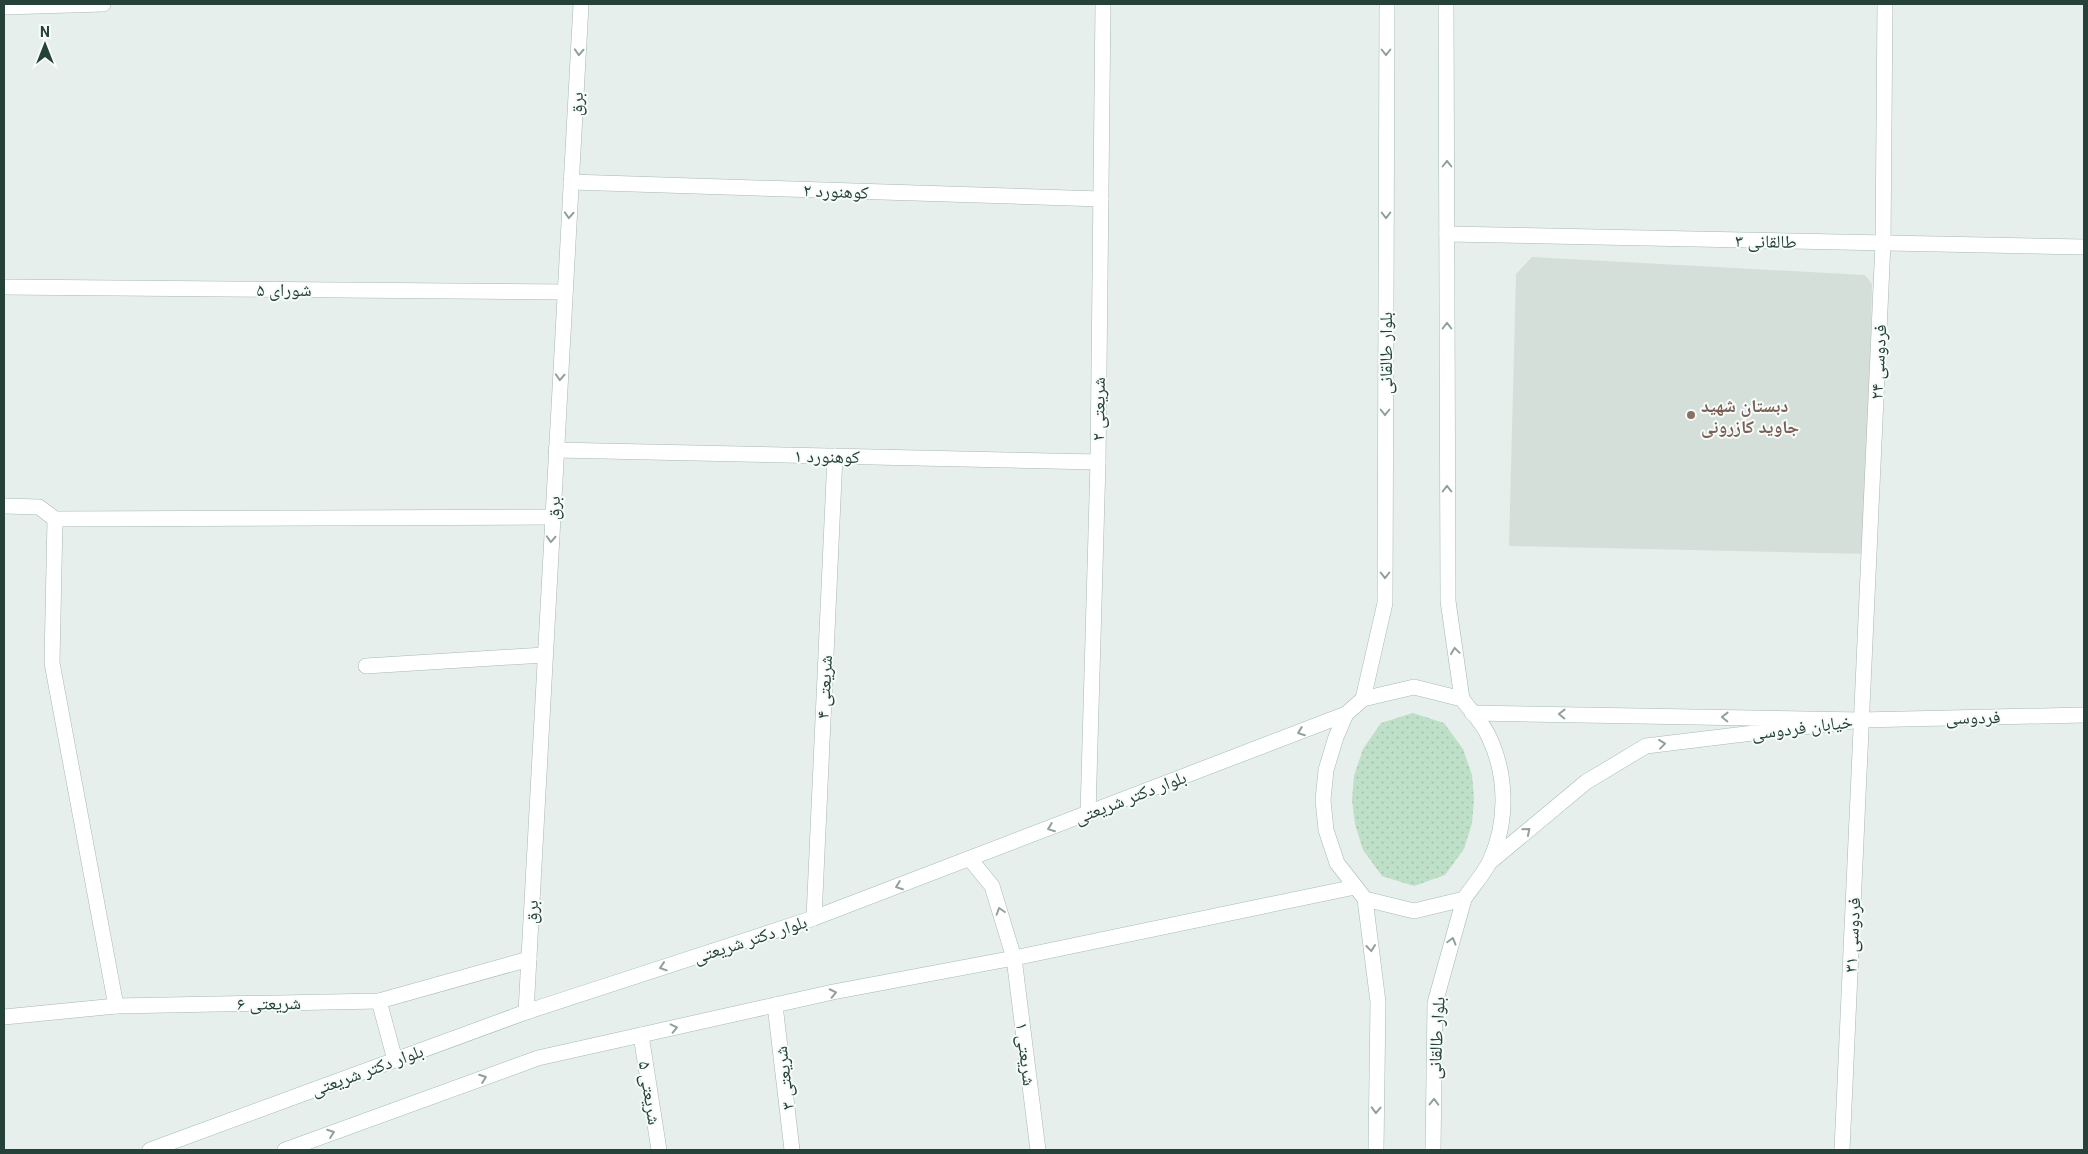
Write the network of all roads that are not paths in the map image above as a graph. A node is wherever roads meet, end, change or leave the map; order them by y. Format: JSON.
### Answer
{"nodes":[{"id":1,"x":103,"y":4,"type":"edge"},
{"id":2,"x":581,"y":4,"type":"edge"},
{"id":3,"x":1103,"y":4,"type":"edge"},
{"id":4,"x":1386,"y":4,"type":"edge"},
{"id":5,"x":1446,"y":4,"type":"edge"},
{"id":6,"x":1885,"y":4,"type":"edge"},
{"id":7,"x":4,"y":7,"type":"edge"},
{"id":8,"x":571,"y":182,"type":"junction"},
{"id":9,"x":1101,"y":199,"type":"junction"},
{"id":10,"x":1447,"y":234,"type":"junction"},
{"id":11,"x":1883,"y":243,"type":"junction"},
{"id":12,"x":2084,"y":247,"type":"edge"},
{"id":13,"x":4,"y":287,"type":"edge"},
{"id":14,"x":565,"y":292,"type":"junction"},
{"id":15,"x":556,"y":450,"type":"junction"},
{"id":16,"x":835,"y":456,"type":"junction"},
{"id":17,"x":1098,"y":462,"type":"junction"},
{"id":18,"x":4,"y":506,"type":"edge"},
{"id":19,"x":552,"y":517,"type":"junction"},
{"id":20,"x":55,"y":519,"type":"junction"},
{"id":21,"x":544,"y":655,"type":"junction"},
{"id":22,"x":366,"y":666,"type":"dead end"},
{"id":23,"x":1363,"y":699,"type":"junction"},
{"id":24,"x":1462,"y":699,"type":"junction"},
{"id":25,"x":1472,"y":713,"type":"junction"},
{"id":26,"x":1346,"y":714,"type":"junction"},
{"id":27,"x":2084,"y":715,"type":"edge"},
{"id":28,"x":1861,"y":720,"type":"junction"},
{"id":29,"x":1088,"y":814,"type":"junction"},
{"id":30,"x":970,"y":859,"type":"junction"},
{"id":31,"x":1490,"y":862,"type":"junction"},
{"id":32,"x":1355,"y":887,"type":"junction"},
{"id":33,"x":1365,"y":899,"type":"junction"},
{"id":34,"x":1464,"y":899,"type":"junction"},
{"id":35,"x":814,"y":918,"type":"junction"},
{"id":36,"x":1014,"y":958,"type":"junction"},
{"id":37,"x":529,"y":959,"type":"junction"},
{"id":38,"x":379,"y":1001,"type":"junction"},
{"id":39,"x":775,"y":1005,"type":"junction"},
{"id":40,"x":116,"y":1006,"type":"junction"},
{"id":41,"x":526,"y":1012,"type":"junction"},
{"id":42,"x":4,"y":1017,"type":"edge"},
{"id":43,"x":641,"y":1035,"type":"junction"},
{"id":44,"x":395,"y":1060,"type":"junction"},
{"id":45,"x":150,"y":1150,"type":"edge"},
{"id":46,"x":285,"y":1150,"type":"edge"},
{"id":47,"x":659,"y":1150,"type":"edge"},
{"id":48,"x":792,"y":1150,"type":"edge"},
{"id":49,"x":1038,"y":1150,"type":"edge"},
{"id":50,"x":1376,"y":1150,"type":"edge"},
{"id":51,"x":1433,"y":1150,"type":"edge"},
{"id":52,"x":1842,"y":1150,"type":"edge"}],
"edges":[{"from":1,"to":7,"type":"street"},
{"from":2,"to":8,"type":"street","name":"برق","one_way":true},
{"from":3,"to":9,"type":"street","name":"شریعتی ۲"},
{"from":4,"to":23,"type":"street","name":"بلوار طالقانی","one_way":true},
{"from":10,"to":5,"type":"street","one_way":true},
{"from":6,"to":11,"type":"street","name":"فردوسی ۲۴"},
{"from":8,"to":9,"type":"street","name":"کوهنورد ۲"},
{"from":8,"to":14,"type":"street","name":"برق","one_way":true},
{"from":9,"to":17,"type":"street","name":"شریعتی ۲"},
{"from":10,"to":11,"type":"street","name":"طالقانی ۳"},
{"from":24,"to":10,"type":"street","one_way":true},
{"from":11,"to":12,"type":"street","name":"طالقانی ۳"},
{"from":11,"to":28,"type":"street","name":"فردوسی ۲۴"},
{"from":13,"to":14,"type":"street","name":"شورای ۵"},
{"from":14,"to":15,"type":"street","name":"برق","one_way":true},
{"from":15,"to":16,"type":"street","name":"کوهنورد ۱"},
{"from":15,"to":19,"type":"street","name":"برق"},
{"from":16,"to":17,"type":"street","name":"کوهنورد ۱"},
{"from":16,"to":35,"type":"street","name":"شریعتی ۴"},
{"from":17,"to":29,"type":"street","name":"شریعتی ۲"},
{"from":18,"to":20,"type":"street"},
{"from":19,"to":20,"type":"street"},
{"from":19,"to":21,"type":"street","name":"برق","one_way":true},
{"from":20,"to":40,"type":"street"},
{"from":21,"to":22,"type":"street"},
{"from":21,"to":37,"type":"street","name":"برق"},
{"from":23,"to":24,"type":"street"},
{"from":23,"to":26,"type":"street"},
{"from":24,"to":25,"type":"street"},
{"from":28,"to":25,"type":"street","name":"خیابان فردوسی","one_way":true},
{"from":25,"to":31,"type":"street"},
{"from":26,"to":29,"type":"street","name":"بلوار دکتر شریعتی","one_way":true},
{"from":26,"to":32,"type":"street"},
{"from":27,"to":28,"type":"street","name":"فردوسی"},
{"from":31,"to":28,"type":"street","name":"خیابان فردوسی","one_way":true},
{"from":28,"to":52,"type":"street","name":"فردوسی ۳۱"},
{"from":29,"to":30,"type":"street","name":"بلوار دکتر شریعتی","one_way":true},
{"from":30,"to":35,"type":"street","name":"بلوار دکتر شریعتی","one_way":true},
{"from":36,"to":30,"type":"street","name":"شریعتی ۱","one_way":true},
{"from":31,"to":34,"type":"street","name":"بلوار طالقانی"},
{"from":32,"to":33,"type":"street"},
{"from":32,"to":36,"type":"street"},
{"from":33,"to":34,"type":"street"},
{"from":33,"to":50,"type":"street","one_way":true},
{"from":51,"to":34,"type":"street","name":"بلوار طالقانی","one_way":true},
{"from":35,"to":41,"type":"street","name":"بلوار دکتر شریعتی","one_way":true},
{"from":39,"to":36,"type":"street","one_way":true},
{"from":36,"to":49,"type":"street","name":"شریعتی ۱"},
{"from":37,"to":38,"type":"street","name":"شریعتی ۶"},
{"from":37,"to":41,"type":"street","name":"برق"},
{"from":38,"to":40,"type":"street","name":"شریعتی ۶"},
{"from":38,"to":44,"type":"street"},
{"from":43,"to":39,"type":"street","one_way":true},
{"from":39,"to":48,"type":"street","name":"شریعتی ۳"},
{"from":40,"to":42,"type":"street","name":"شریعتی ۶"},
{"from":41,"to":44,"type":"street","name":"بلوار دکتر شریعتی"},
{"from":46,"to":43,"type":"street","one_way":true},
{"from":43,"to":47,"type":"street","name":"شریعتی ۵"},
{"from":44,"to":45,"type":"street","name":"بلوار دکتر شریعتی"}]}
